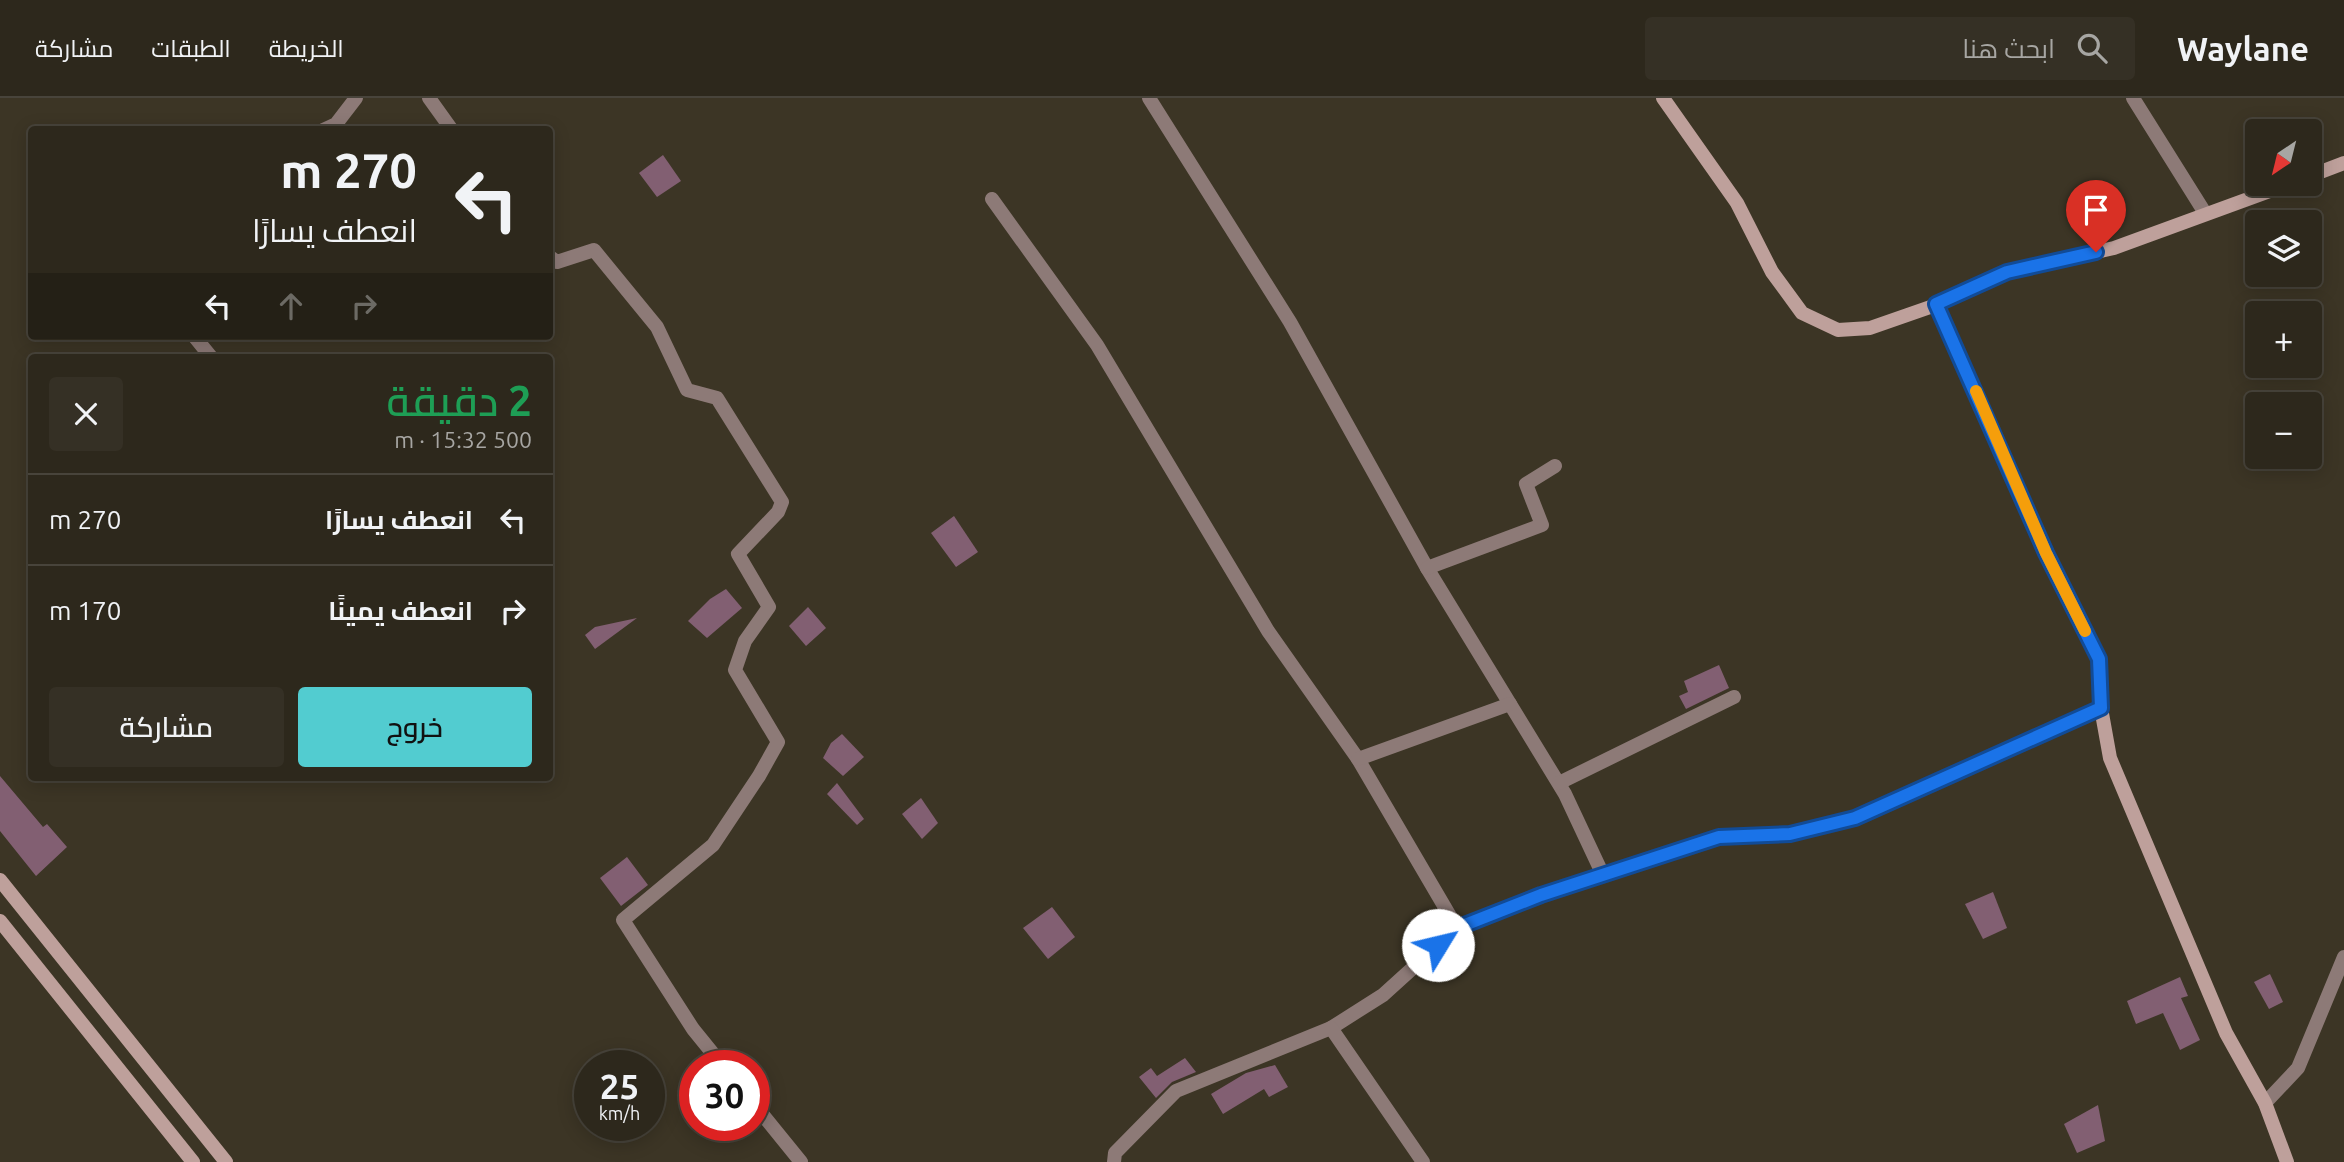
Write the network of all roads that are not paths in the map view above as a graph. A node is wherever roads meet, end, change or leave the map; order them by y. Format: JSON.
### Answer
{"nodes":[{"id":1,"x":356,"y":98,"type":"edge"},
{"id":2,"x":429,"y":98,"type":"edge"},
{"id":3,"x":1149,"y":98,"type":"edge"},
{"id":4,"x":1663,"y":98,"type":"edge"},
{"id":5,"x":2133,"y":98,"type":"edge"},
{"id":6,"x":332,"y":126,"type":"edge"},
{"id":7,"x":449,"y":126,"type":"edge"},
{"id":8,"x":2344,"y":163,"type":"edge"},
{"id":9,"x":2322,"y":171,"type":"edge"},
{"id":10,"x":2254,"y":196,"type":"edge"},
{"id":11,"x":992,"y":199,"type":"dead end"},
{"id":12,"x":2205,"y":213,"type":"junction"},
{"id":13,"x":553,"y":259,"type":"edge"},
{"id":14,"x":1936,"y":304,"type":"junction"},
{"id":15,"x":197,"y":340,"type":"edge"},
{"id":16,"x":209,"y":354,"type":"edge"},
{"id":17,"x":1555,"y":466,"type":"dead end"},
{"id":18,"x":1427,"y":568,"type":"junction"},
{"id":19,"x":1734,"y":696,"type":"dead end"},
{"id":20,"x":1510,"y":704,"type":"junction"},
{"id":21,"x":2101,"y":708,"type":"junction"},
{"id":22,"x":1358,"y":759,"type":"junction"},
{"id":23,"x":1559,"y":783,"type":"junction"},
{"id":24,"x":1603,"y":875,"type":"junction"},
{"id":25,"x":0,"y":880,"type":"edge"},
{"id":26,"x":0,"y":921,"type":"edge"},
{"id":27,"x":1457,"y":928,"type":"junction"},
{"id":28,"x":2344,"y":957,"type":"edge"},
{"id":29,"x":1331,"y":1028,"type":"junction"},
{"id":30,"x":710,"y":1050,"type":"edge"},
{"id":31,"x":2265,"y":1103,"type":"junction"},
{"id":32,"x":770,"y":1124,"type":"edge"},
{"id":33,"x":193,"y":1162,"type":"edge"},
{"id":34,"x":226,"y":1162,"type":"edge"},
{"id":35,"x":801,"y":1162,"type":"edge"},
{"id":36,"x":1114,"y":1162,"type":"edge"},
{"id":37,"x":1423,"y":1162,"type":"edge"},
{"id":38,"x":2287,"y":1162,"type":"edge"}],
"edges":[{"from":1,"to":6,"type":"street"},
{"from":2,"to":7,"type":"street"},
{"from":3,"to":18,"type":"street"},
{"from":4,"to":14,"type":"street"},
{"from":5,"to":12,"type":"street"},
{"from":8,"to":9,"type":"street"},
{"from":10,"to":12,"type":"street"},
{"from":11,"to":22,"type":"street"},
{"from":12,"to":14,"type":"street"},
{"from":13,"to":30,"type":"street"},
{"from":14,"to":21,"type":"street"},
{"from":15,"to":16,"type":"street"},
{"from":17,"to":18,"type":"street"},
{"from":18,"to":20,"type":"street"},
{"from":19,"to":23,"type":"street"},
{"from":20,"to":22,"type":"street"},
{"from":20,"to":23,"type":"street"},
{"from":21,"to":24,"type":"street"},
{"from":21,"to":31,"type":"street"},
{"from":22,"to":27,"type":"street"},
{"from":23,"to":24,"type":"street"},
{"from":24,"to":27,"type":"street"},
{"from":25,"to":34,"type":"street"},
{"from":26,"to":33,"type":"street"},
{"from":27,"to":29,"type":"street"},
{"from":28,"to":31,"type":"street"},
{"from":29,"to":36,"type":"street"},
{"from":29,"to":37,"type":"street"},
{"from":31,"to":38,"type":"street"},
{"from":32,"to":35,"type":"street"}]}
